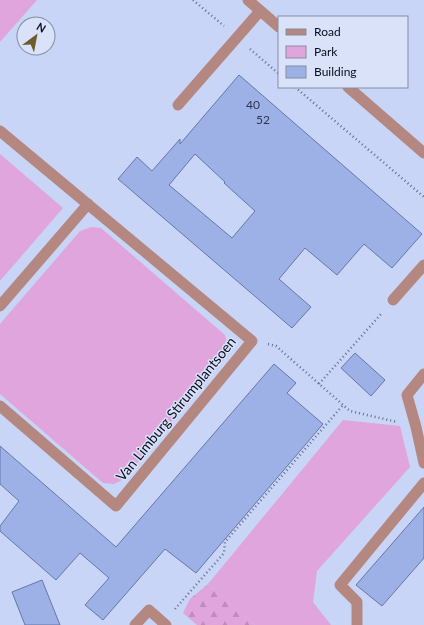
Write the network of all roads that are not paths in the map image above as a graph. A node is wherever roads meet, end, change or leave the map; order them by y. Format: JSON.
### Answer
{"nodes":[{"id":1,"x":250,"y":1,"type":"edge"},
{"id":2,"x":260,"y":11,"type":"junction"},
{"id":3,"x":278,"y":26,"type":"edge"},
{"id":4,"x":349,"y":88,"type":"edge"},
{"id":5,"x":178,"y":106,"type":"dead end"},
{"id":6,"x":0,"y":131,"type":"edge"},
{"id":7,"x":424,"y":153,"type":"edge"},
{"id":8,"x":88,"y":204,"type":"junction"},
{"id":9,"x":424,"y":266,"type":"edge"},
{"id":10,"x":393,"y":300,"type":"road end"},
{"id":11,"x":0,"y":306,"type":"edge"},
{"id":12,"x":424,"y":374,"type":"edge"},
{"id":13,"x":0,"y":406,"type":"edge"},
{"id":14,"x":424,"y":463,"type":"edge"},
{"id":15,"x":424,"y":483,"type":"edge"},
{"id":16,"x":165,"y":624,"type":"edge"},
{"id":17,"x":135,"y":625,"type":"edge"},
{"id":18,"x":357,"y":625,"type":"edge"}],
"edges":[{"from":1,"to":2,"type":"street"},
{"from":2,"to":3,"type":"street"},
{"from":2,"to":5,"type":"street"},
{"from":4,"to":7,"type":"street"},
{"from":6,"to":8,"type":"street","name":"Van Limburg Stirumplantsoen"},
{"from":8,"to":11,"type":"street"},
{"from":8,"to":13,"type":"street","name":"Van Limburg Stirumplantsoen"},
{"from":9,"to":10,"type":"street"},
{"from":12,"to":14,"type":"street"},
{"from":15,"to":18,"type":"street"},
{"from":16,"to":17,"type":"street"}]}
